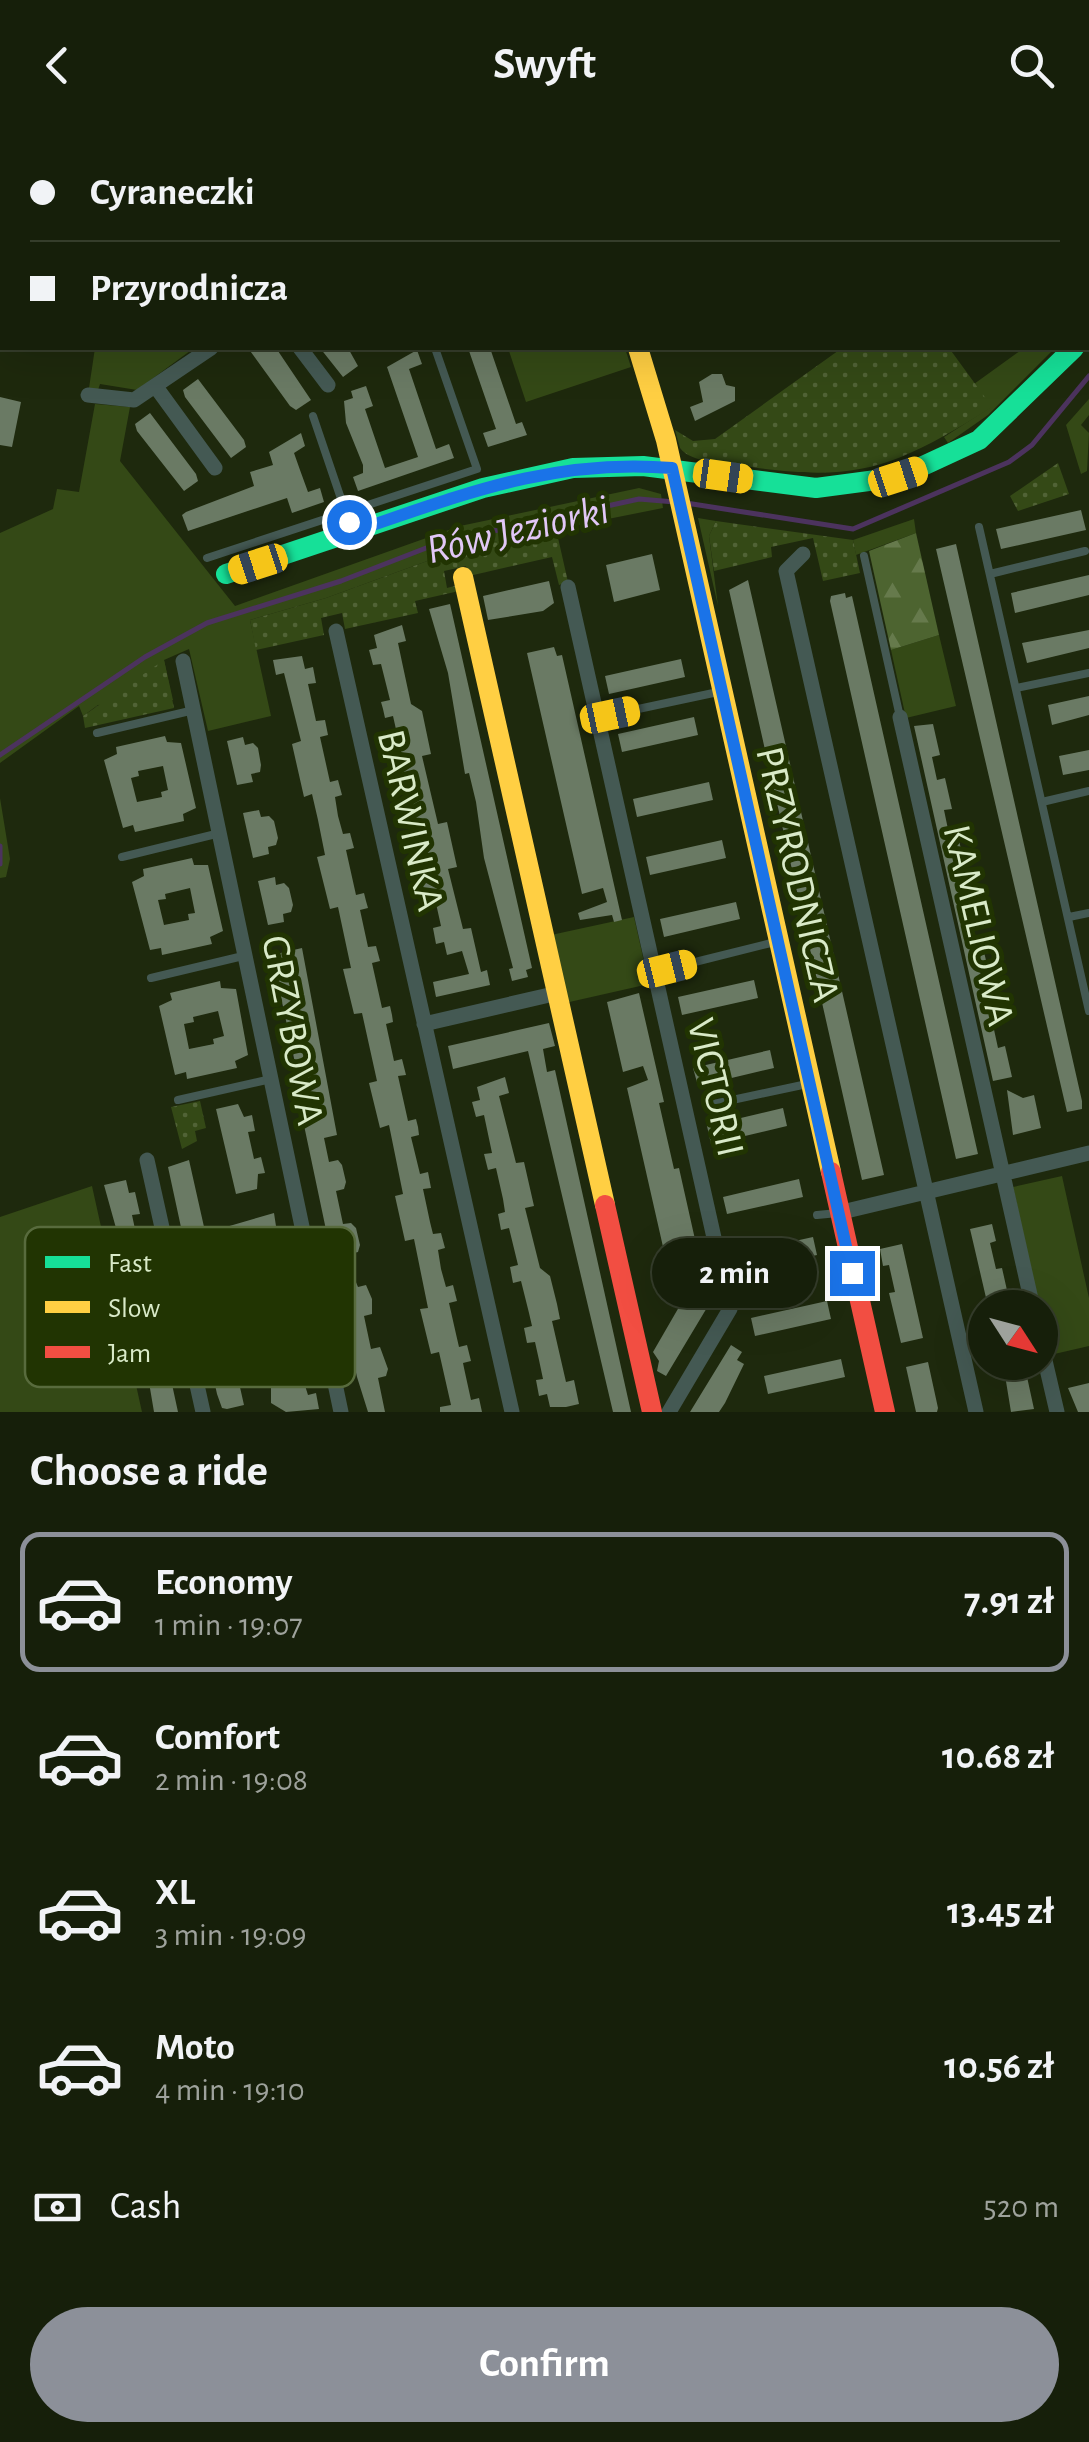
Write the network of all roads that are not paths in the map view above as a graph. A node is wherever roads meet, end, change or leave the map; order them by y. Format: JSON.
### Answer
{"nodes":[{"id":1,"x":207,"y":350,"type":"edge"},
{"id":2,"x":302,"y":350,"type":"edge"},
{"id":3,"x":437,"y":350,"type":"edge"},
{"id":4,"x":639,"y":350,"type":"edge"},
{"id":5,"x":1072,"y":350,"type":"edge"},
{"id":6,"x":328,"y":385,"type":"dead end"},
{"id":7,"x":156,"y":387,"type":"junction"},
{"id":8,"x":88,"y":394,"type":"dead end"},
{"id":9,"x":314,"y":416,"type":"dead end"},
{"id":10,"x":215,"y":468,"type":"dead end"},
{"id":11,"x":672,"y":468,"type":"junction"},
{"id":12,"x":349,"y":522,"type":"junction"},
{"id":13,"x":979,"y":528,"type":"dead end"},
{"id":14,"x":1085,"y":551,"type":"dead end"},
{"id":15,"x":803,"y":554,"type":"dead end"},
{"id":16,"x":864,"y":556,"type":"dead end"},
{"id":17,"x":207,"y":558,"type":"dead end"},
{"id":18,"x":226,"y":574,"type":"dead end"},
{"id":19,"x":990,"y":574,"type":"junction"},
{"id":20,"x":463,"y":577,"type":"dead end"},
{"id":21,"x":568,"y":587,"type":"dead end"},
{"id":22,"x":336,"y":630,"type":"dead end"},
{"id":23,"x":183,"y":661,"type":"dead end"},
{"id":24,"x":1089,"y":673,"type":"edge"},
{"id":25,"x":1016,"y":688,"type":"junction"},
{"id":26,"x":721,"y":691,"type":"junction"},
{"id":27,"x":194,"y":710,"type":"junction"},
{"id":28,"x":610,"y":715,"type":"dead end"},
{"id":29,"x":900,"y":717,"type":"joint"},
{"id":30,"x":96,"y":732,"type":"dead end"},
{"id":31,"x":1089,"y":791,"type":"edge"},
{"id":32,"x":1042,"y":802,"type":"junction"},
{"id":33,"x":221,"y":832,"type":"junction"},
{"id":34,"x":122,"y":857,"type":"dead end"},
{"id":35,"x":1089,"y":913,"type":"edge"},
{"id":36,"x":1069,"y":918,"type":"junction"},
{"id":37,"x":777,"y":941,"type":"junction"},
{"id":38,"x":248,"y":955,"type":"junction"},
{"id":39,"x":667,"y":969,"type":"dead end"},
{"id":40,"x":150,"y":978,"type":"dead end"},
{"id":41,"x":558,"y":993,"type":"junction"},
{"id":42,"x":1089,"y":1012,"type":"edge"},
{"id":43,"x":424,"y":1024,"type":"junction"},
{"id":44,"x":271,"y":1079,"type":"junction"},
{"id":45,"x":810,"y":1084,"type":"junction"},
{"id":46,"x":178,"y":1100,"type":"dead end"},
{"id":47,"x":708,"y":1105,"type":"dead end"},
{"id":48,"x":1089,"y":1153,"type":"edge"},
{"id":49,"x":147,"y":1160,"type":"dead end"},
{"id":50,"x":1002,"y":1173,"type":"junction"},
{"id":51,"x":928,"y":1189,"type":"junction"},
{"id":52,"x":838,"y":1213,"type":"junction"},
{"id":53,"x":816,"y":1215,"type":"dead end"},
{"id":54,"x":162,"y":1227,"type":"edge"},
{"id":55,"x":302,"y":1227,"type":"edge"},
{"id":56,"x":1029,"y":1290,"type":"edge"},
{"id":57,"x":1049,"y":1380,"type":"edge"},
{"id":58,"x":198,"y":1387,"type":"edge"},
{"id":59,"x":336,"y":1387,"type":"edge"},
{"id":60,"x":204,"y":1412,"type":"edge"},
{"id":61,"x":341,"y":1412,"type":"edge"},
{"id":62,"x":512,"y":1412,"type":"edge"},
{"id":63,"x":652,"y":1412,"type":"edge"},
{"id":64,"x":670,"y":1412,"type":"edge"},
{"id":65,"x":885,"y":1412,"type":"edge"},
{"id":66,"x":976,"y":1412,"type":"edge"},
{"id":67,"x":1056,"y":1412,"type":"edge"}],
"edges":[{"from":1,"to":7,"type":"street"},
{"from":2,"to":6,"type":"street"},
{"from":3,"to":12,"type":"lane"},
{"from":4,"to":11,"type":"street","name":"PRZYRODNICZA"},
{"from":5,"to":11,"type":"street"},
{"from":7,"to":8,"type":"street"},
{"from":7,"to":10,"type":"street"},
{"from":9,"to":12,"type":"lane"},
{"from":11,"to":12,"type":"street"},
{"from":11,"to":26,"type":"street","name":"PRZYRODNICZA"},
{"from":12,"to":17,"type":"lane"},
{"from":12,"to":18,"type":"street"},
{"from":13,"to":19,"type":"lane"},
{"from":14,"to":19,"type":"lane"},
{"from":15,"to":51,"type":"street"},
{"from":16,"to":29,"type":"lane","name":"KAMELIOWA"},
{"from":19,"to":25,"type":"lane"},
{"from":20,"to":41,"type":"street"},
{"from":21,"to":64,"type":"street","name":"VICTORII"},
{"from":22,"to":43,"type":"street","name":"BARWINKA"},
{"from":23,"to":27,"type":"street","name":"GRZYBOWA"},
{"from":24,"to":25,"type":"lane"},
{"from":25,"to":32,"type":"lane"},
{"from":26,"to":28,"type":"lane"},
{"from":26,"to":37,"type":"street","name":"PRZYRODNICZA"},
{"from":27,"to":30,"type":"lane"},
{"from":27,"to":33,"type":"street","name":"GRZYBOWA"},
{"from":29,"to":50,"type":"street","name":"KAMELIOWA"},
{"from":31,"to":32,"type":"lane"},
{"from":32,"to":36,"type":"lane"},
{"from":33,"to":34,"type":"lane"},
{"from":33,"to":38,"type":"street","name":"GRZYBOWA"},
{"from":35,"to":36,"type":"lane"},
{"from":36,"to":42,"type":"lane"},
{"from":37,"to":39,"type":"lane"},
{"from":37,"to":45,"type":"street","name":"PRZYRODNICZA"},
{"from":38,"to":40,"type":"lane"},
{"from":38,"to":44,"type":"street","name":"GRZYBOWA"},
{"from":41,"to":43,"type":"street"},
{"from":41,"to":63,"type":"street"},
{"from":43,"to":62,"type":"street","name":"BARWINKA"},
{"from":44,"to":46,"type":"lane"},
{"from":44,"to":55,"type":"street","name":"GRZYBOWA"},
{"from":45,"to":47,"type":"lane"},
{"from":45,"to":52,"type":"street","name":"PRZYRODNICZA"},
{"from":48,"to":50,"type":"street"},
{"from":49,"to":54,"type":"street"},
{"from":50,"to":51,"type":"street"},
{"from":50,"to":56,"type":"street","name":"KAMELIOWA"},
{"from":51,"to":52,"type":"street"},
{"from":51,"to":66,"type":"street"},
{"from":52,"to":53,"type":"lane"},
{"from":52,"to":65,"type":"street","name":"PRZYRODNICZA"},
{"from":57,"to":67,"type":"street"},
{"from":58,"to":60,"type":"street"},
{"from":59,"to":61,"type":"street","name":"GRZYBOWA"}]}
